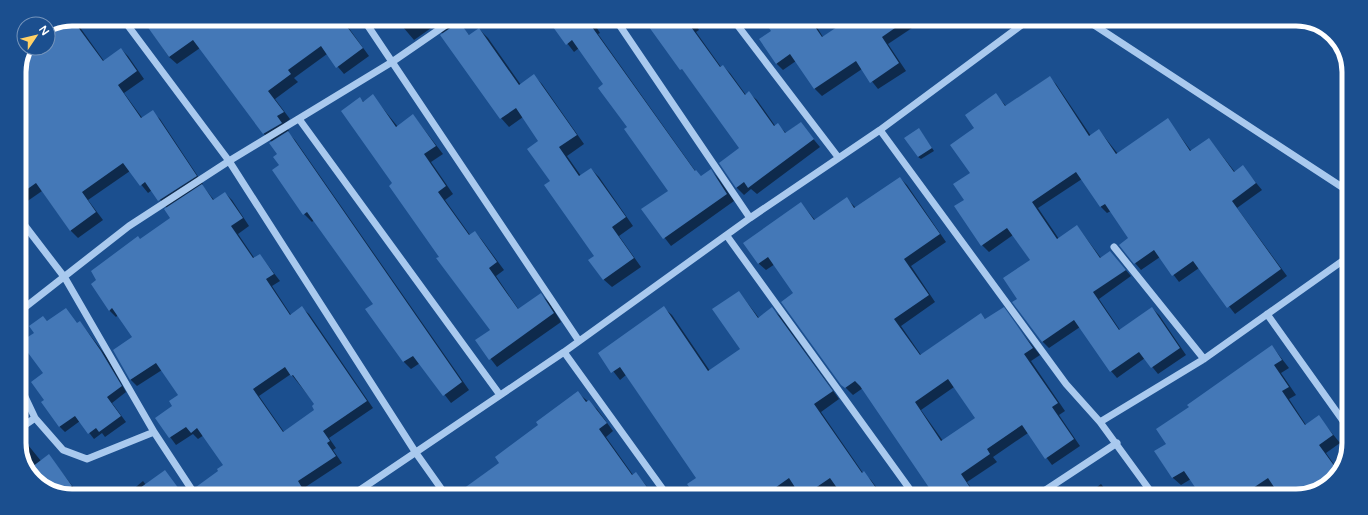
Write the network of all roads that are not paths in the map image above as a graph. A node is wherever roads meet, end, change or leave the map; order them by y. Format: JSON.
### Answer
{"nodes":[{"id":1,"x":128,"y":26,"type":"edge"},
{"id":2,"x":368,"y":26,"type":"edge"},
{"id":3,"x":444,"y":26,"type":"edge"},
{"id":4,"x":620,"y":26,"type":"edge"},
{"id":5,"x":738,"y":26,"type":"edge"},
{"id":6,"x":1020,"y":26,"type":"edge"},
{"id":7,"x":1096,"y":26,"type":"edge"},
{"id":8,"x":392,"y":62,"type":"junction"},
{"id":9,"x":299,"y":119,"type":"junction"},
{"id":10,"x":880,"y":130,"type":"junction"},
{"id":11,"x":838,"y":157,"type":"junction"},
{"id":12,"x":229,"y":161,"type":"junction"},
{"id":13,"x":1342,"y":187,"type":"edge"},
{"id":14,"x":750,"y":218,"type":"junction"},
{"id":15,"x":26,"y":227,"type":"edge"},
{"id":16,"x":727,"y":236,"type":"junction"},
{"id":17,"x":1114,"y":247,"type":"dead end"},
{"id":18,"x":1342,"y":261,"type":"edge"},
{"id":19,"x":65,"y":278,"type":"junction"},
{"id":20,"x":26,"y":307,"type":"edge"},
{"id":21,"x":1267,"y":314,"type":"junction"},
{"id":22,"x":579,"y":342,"type":"junction"},
{"id":23,"x":564,"y":352,"type":"junction"},
{"id":24,"x":1204,"y":359,"type":"junction"},
{"id":25,"x":500,"y":395,"type":"junction"},
{"id":26,"x":26,"y":399,"type":"edge"},
{"id":27,"x":35,"y":418,"type":"junction"},
{"id":28,"x":1342,"y":419,"type":"edge"},
{"id":29,"x":1100,"y":422,"type":"junction"},
{"id":30,"x":26,"y":424,"type":"edge"},
{"id":31,"x":154,"y":432,"type":"junction"},
{"id":32,"x":1117,"y":442,"type":"junction"},
{"id":33,"x":416,"y":453,"type":"junction"},
{"id":34,"x":191,"y":489,"type":"edge"},
{"id":35,"x":362,"y":489,"type":"edge"},
{"id":36,"x":441,"y":489,"type":"edge"},
{"id":37,"x":663,"y":489,"type":"edge"},
{"id":38,"x":910,"y":489,"type":"edge"},
{"id":39,"x":1047,"y":489,"type":"edge"},
{"id":40,"x":1149,"y":489,"type":"edge"}],
"edges":[{"from":1,"to":12,"type":"street"},
{"from":2,"to":8,"type":"street"},
{"from":3,"to":8,"type":"street"},
{"from":4,"to":14,"type":"street"},
{"from":5,"to":11,"type":"street"},
{"from":6,"to":10,"type":"street"},
{"from":7,"to":13,"type":"street"},
{"from":8,"to":9,"type":"street"},
{"from":8,"to":22,"type":"street"},
{"from":9,"to":12,"type":"street"},
{"from":9,"to":25,"type":"street"},
{"from":10,"to":11,"type":"street"},
{"from":10,"to":29,"type":"street"},
{"from":11,"to":14,"type":"street"},
{"from":12,"to":19,"type":"street"},
{"from":12,"to":33,"type":"street"},
{"from":14,"to":16,"type":"street"},
{"from":15,"to":19,"type":"street"},
{"from":16,"to":22,"type":"street"},
{"from":16,"to":38,"type":"street"},
{"from":17,"to":24,"type":"street"},
{"from":18,"to":21,"type":"street"},
{"from":19,"to":20,"type":"street"},
{"from":19,"to":31,"type":"street"},
{"from":21,"to":24,"type":"street"},
{"from":21,"to":28,"type":"street"},
{"from":22,"to":23,"type":"street"},
{"from":23,"to":25,"type":"street"},
{"from":23,"to":37,"type":"street"},
{"from":24,"to":29,"type":"street"},
{"from":25,"to":33,"type":"street"},
{"from":26,"to":27,"type":"street"},
{"from":27,"to":30,"type":"street"},
{"from":27,"to":31,"type":"street"},
{"from":29,"to":32,"type":"street"},
{"from":31,"to":34,"type":"street"},
{"from":32,"to":39,"type":"street"},
{"from":32,"to":40,"type":"street"},
{"from":33,"to":35,"type":"street"},
{"from":33,"to":36,"type":"street"}]}
